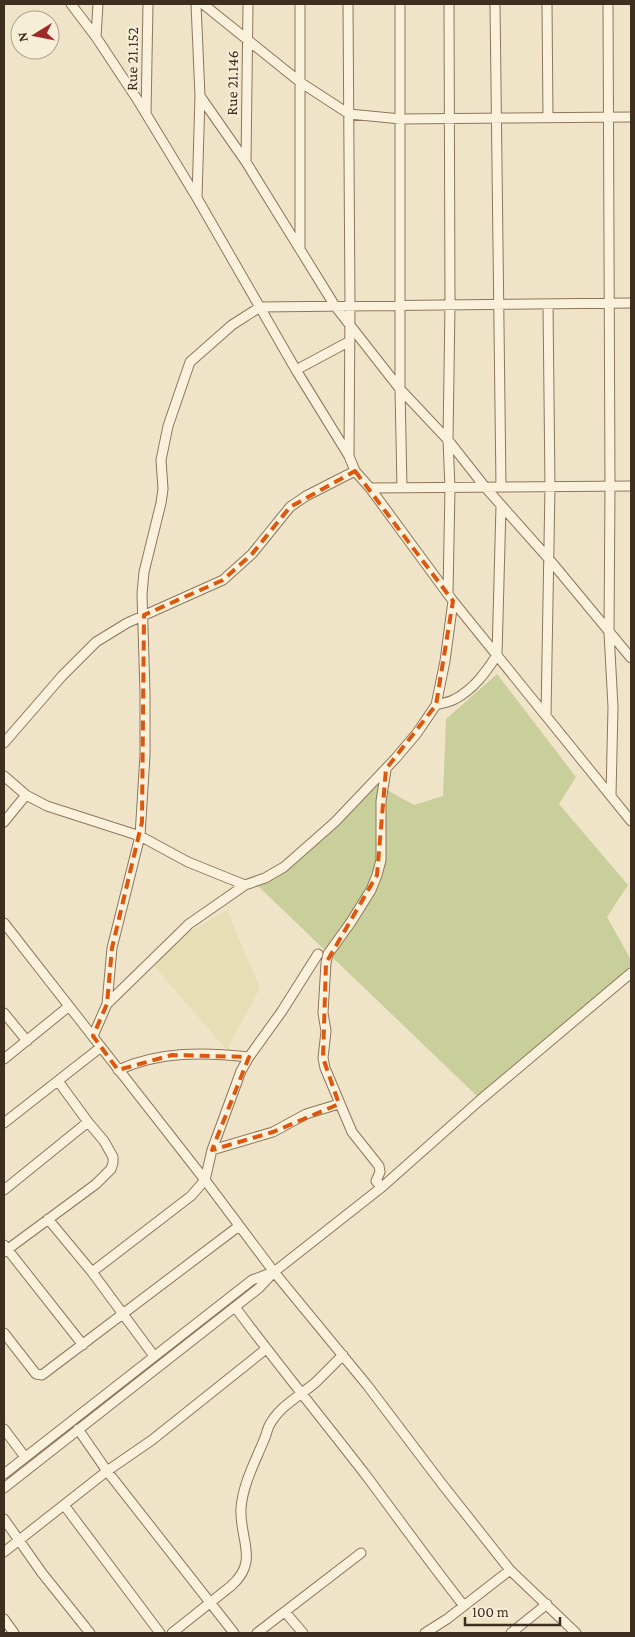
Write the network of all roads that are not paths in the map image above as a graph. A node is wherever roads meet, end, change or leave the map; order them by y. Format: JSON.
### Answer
{"nodes":[{"id":1,"x":71,"y":4,"type":"edge"},
{"id":2,"x":98,"y":4,"type":"edge"},
{"id":3,"x":148,"y":4,"type":"edge"},
{"id":4,"x":196,"y":4,"type":"edge"},
{"id":5,"x":204,"y":4,"type":"edge"},
{"id":6,"x":248,"y":4,"type":"edge"},
{"id":7,"x":300,"y":4,"type":"edge"},
{"id":8,"x":348,"y":4,"type":"edge"},
{"id":9,"x":400,"y":4,"type":"edge"},
{"id":10,"x":449,"y":4,"type":"edge"},
{"id":11,"x":495,"y":4,"type":"edge"},
{"id":12,"x":547,"y":4,"type":"edge"},
{"id":13,"x":608,"y":4,"type":"edge"},
{"id":14,"x":96,"y":37,"type":"junction"},
{"id":15,"x":247,"y":39,"type":"junction"},
{"id":16,"x":300,"y":82,"type":"junction"},
{"id":17,"x":200,"y":96,"type":"junction"},
{"id":18,"x":146,"y":114,"type":"junction"},
{"id":19,"x":349,"y":114,"type":"junction"},
{"id":20,"x":631,"y":117,"type":"edge"},
{"id":21,"x":496,"y":118,"type":"junction"},
{"id":22,"x":548,"y":118,"type":"junction"},
{"id":23,"x":608,"y":118,"type":"junction"},
{"id":24,"x":401,"y":119,"type":"junction"},
{"id":25,"x":449,"y":119,"type":"junction"},
{"id":26,"x":246,"y":162,"type":"junction"},
{"id":27,"x":197,"y":198,"type":"junction"},
{"id":28,"x":300,"y":249,"type":"junction"},
{"id":29,"x":631,"y":303,"type":"edge"},
{"id":30,"x":548,"y":304,"type":"junction"},
{"id":31,"x":609,"y":304,"type":"junction"},
{"id":32,"x":350,"y":305,"type":"junction"},
{"id":33,"x":401,"y":305,"type":"junction"},
{"id":34,"x":450,"y":305,"type":"junction"},
{"id":35,"x":498,"y":305,"type":"junction"},
{"id":36,"x":335,"y":306,"type":"junction"},
{"id":37,"x":260,"y":307,"type":"junction"},
{"id":38,"x":350,"y":326,"type":"junction"},
{"id":39,"x":350,"y":341,"type":"junction"},
{"id":40,"x":296,"y":370,"type":"junction"},
{"id":41,"x":400,"y":389,"type":"junction"},
{"id":42,"x":448,"y":440,"type":"junction"},
{"id":43,"x":349,"y":456,"type":"junction"},
{"id":44,"x":355,"y":471,"type":"junction"},
{"id":45,"x":631,"y":486,"type":"edge"},
{"id":46,"x":485,"y":487,"type":"junction"},
{"id":47,"x":501,"y":487,"type":"junction"},
{"id":48,"x":550,"y":487,"type":"junction"},
{"id":49,"x":610,"y":487,"type":"junction"},
{"id":50,"x":370,"y":488,"type":"junction"},
{"id":51,"x":402,"y":488,"type":"junction"},
{"id":52,"x":450,"y":488,"type":"junction"},
{"id":53,"x":501,"y":506,"type":"junction"},
{"id":54,"x":549,"y":559,"type":"junction"},
{"id":55,"x":450,"y":597,"type":"junction"},
{"id":56,"x":144,"y":615,"type":"junction"},
{"id":57,"x":609,"y":633,"type":"junction"},
{"id":58,"x":497,"y":656,"type":"junction"},
{"id":59,"x":631,"y":658,"type":"edge"},
{"id":60,"x":436,"y":706,"type":"junction"},
{"id":61,"x":546,"y":715,"type":"junction"},
{"id":62,"x":4,"y":743,"type":"edge"},
{"id":63,"x":386,"y":770,"type":"junction"},
{"id":64,"x":4,"y":776,"type":"edge"},
{"id":65,"x":26,"y":794,"type":"junction"},
{"id":66,"x":611,"y":796,"type":"junction"},
{"id":67,"x":631,"y":821,"type":"edge"},
{"id":68,"x":4,"y":822,"type":"edge"},
{"id":69,"x":140,"y":836,"type":"junction"},
{"id":70,"x":245,"y":885,"type":"junction"},
{"id":71,"x":4,"y":923,"type":"edge"},
{"id":72,"x":318,"y":954,"type":"dead end"},
{"id":73,"x":631,"y":973,"type":"edge"},
{"id":74,"x":107,"y":1004,"type":"junction"},
{"id":75,"x":68,"y":1007,"type":"junction"},
{"id":76,"x":4,"y":1013,"type":"edge"},
{"id":77,"x":93,"y":1036,"type":"junction"},
{"id":78,"x":27,"y":1040,"type":"junction"},
{"id":79,"x":101,"y":1047,"type":"junction"},
{"id":80,"x":249,"y":1057,"type":"junction"},
{"id":81,"x":4,"y":1059,"type":"edge"},
{"id":82,"x":118,"y":1070,"type":"junction"},
{"id":83,"x":58,"y":1081,"type":"junction"},
{"id":84,"x":339,"y":1104,"type":"junction"},
{"id":85,"x":88,"y":1122,"type":"junction"},
{"id":86,"x":4,"y":1123,"type":"edge"},
{"id":87,"x":212,"y":1150,"type":"junction"},
{"id":88,"x":205,"y":1180,"type":"junction"},
{"id":89,"x":382,"y":1187,"type":"junction"},
{"id":90,"x":4,"y":1190,"type":"edge"},
{"id":91,"x":48,"y":1219,"type":"junction"},
{"id":92,"x":239,"y":1226,"type":"junction"},
{"id":93,"x":5,"y":1249,"type":"edge"},
{"id":94,"x":92,"y":1272,"type":"junction"},
{"id":95,"x":274,"y":1272,"type":"junction"},
{"id":96,"x":235,"y":1307,"type":"junction"},
{"id":97,"x":123,"y":1315,"type":"junction"},
{"id":98,"x":4,"y":1336,"type":"edge"},
{"id":99,"x":83,"y":1345,"type":"junction"},
{"id":100,"x":266,"y":1349,"type":"junction"},
{"id":101,"x":343,"y":1355,"type":"junction"},
{"id":102,"x":154,"y":1356,"type":"junction"},
{"id":103,"x":301,"y":1393,"type":"junction"},
{"id":104,"x":4,"y":1429,"type":"edge"},
{"id":105,"x":78,"y":1430,"type":"junction"},
{"id":106,"x":25,"y":1457,"type":"junction"},
{"id":107,"x":107,"y":1471,"type":"junction"},
{"id":108,"x":4,"y":1474,"type":"edge"},
{"id":109,"x":4,"y":1488,"type":"edge"},
{"id":110,"x":64,"y":1505,"type":"junction"},
{"id":111,"x":4,"y":1519,"type":"edge"},
{"id":112,"x":19,"y":1540,"type":"junction"},
{"id":113,"x":4,"y":1552,"type":"edge"},
{"id":114,"x":361,"y":1553,"type":"dead end"},
{"id":115,"x":510,"y":1570,"type":"junction"},
{"id":116,"x":211,"y":1602,"type":"junction"},
{"id":117,"x":547,"y":1604,"type":"junction"},
{"id":118,"x":464,"y":1606,"type":"junction"},
{"id":119,"x":285,"y":1612,"type":"junction"},
{"id":120,"x":4,"y":1619,"type":"edge"},
{"id":121,"x":14,"y":1633,"type":"edge"},
{"id":122,"x":90,"y":1633,"type":"edge"},
{"id":123,"x":160,"y":1633,"type":"edge"},
{"id":124,"x":172,"y":1633,"type":"edge"},
{"id":125,"x":234,"y":1633,"type":"edge"},
{"id":126,"x":257,"y":1633,"type":"edge"},
{"id":127,"x":303,"y":1633,"type":"edge"},
{"id":128,"x":425,"y":1633,"type":"edge"},
{"id":129,"x":511,"y":1633,"type":"edge"},
{"id":130,"x":576,"y":1633,"type":"edge"}],
"edges":[{"from":1,"to":14,"type":"street"},
{"from":2,"to":14,"type":"street"},
{"from":3,"to":18,"type":"street","name":"Rue 21.152"},
{"from":4,"to":17,"type":"street"},
{"from":5,"to":15,"type":"street"},
{"from":6,"to":15,"type":"street","name":"Rue 21.146"},
{"from":7,"to":16,"type":"street"},
{"from":8,"to":19,"type":"street"},
{"from":9,"to":24,"type":"street"},
{"from":10,"to":25,"type":"street"},
{"from":11,"to":21,"type":"street"},
{"from":12,"to":22,"type":"street"},
{"from":13,"to":23,"type":"street"},
{"from":14,"to":18,"type":"street"},
{"from":15,"to":16,"type":"street"},
{"from":15,"to":26,"type":"street","name":"Rue 21.146"},
{"from":16,"to":19,"type":"street"},
{"from":16,"to":28,"type":"street"},
{"from":17,"to":26,"type":"street"},
{"from":17,"to":27,"type":"street"},
{"from":18,"to":27,"type":"street"},
{"from":19,"to":24,"type":"street"},
{"from":19,"to":32,"type":"street"},
{"from":20,"to":23,"type":"street"},
{"from":21,"to":22,"type":"street"},
{"from":21,"to":25,"type":"street"},
{"from":21,"to":35,"type":"street"},
{"from":22,"to":23,"type":"street"},
{"from":23,"to":31,"type":"street"},
{"from":24,"to":25,"type":"street"},
{"from":24,"to":33,"type":"street"},
{"from":25,"to":34,"type":"street"},
{"from":26,"to":28,"type":"street"},
{"from":27,"to":37,"type":"street"},
{"from":28,"to":36,"type":"street"},
{"from":29,"to":31,"type":"street"},
{"from":30,"to":31,"type":"street"},
{"from":30,"to":35,"type":"street"},
{"from":30,"to":48,"type":"street"},
{"from":31,"to":49,"type":"street"},
{"from":32,"to":33,"type":"street"},
{"from":32,"to":36,"type":"street"},
{"from":32,"to":38,"type":"street"},
{"from":33,"to":34,"type":"street"},
{"from":33,"to":41,"type":"street"},
{"from":34,"to":35,"type":"street"},
{"from":34,"to":42,"type":"street"},
{"from":35,"to":47,"type":"street"},
{"from":36,"to":37,"type":"street"},
{"from":36,"to":38,"type":"street"},
{"from":37,"to":40,"type":"street"},
{"from":37,"to":56,"type":"street"},
{"from":38,"to":39,"type":"street"},
{"from":38,"to":41,"type":"street"},
{"from":39,"to":40,"type":"street"},
{"from":39,"to":43,"type":"street"},
{"from":40,"to":43,"type":"street"},
{"from":41,"to":42,"type":"street"},
{"from":41,"to":51,"type":"street"},
{"from":42,"to":46,"type":"street"},
{"from":42,"to":52,"type":"street"},
{"from":43,"to":44,"type":"street"},
{"from":44,"to":50,"type":"street"},
{"from":44,"to":56,"type":"street"},
{"from":45,"to":49,"type":"street"},
{"from":46,"to":47,"type":"street"},
{"from":46,"to":52,"type":"street"},
{"from":46,"to":53,"type":"street"},
{"from":47,"to":48,"type":"street"},
{"from":48,"to":49,"type":"street"},
{"from":48,"to":54,"type":"street"},
{"from":49,"to":57,"type":"street"},
{"from":50,"to":51,"type":"street"},
{"from":50,"to":55,"type":"street"},
{"from":51,"to":52,"type":"street"},
{"from":52,"to":55,"type":"street"},
{"from":53,"to":54,"type":"street"},
{"from":53,"to":58,"type":"street"},
{"from":54,"to":57,"type":"street"},
{"from":54,"to":61,"type":"street"},
{"from":55,"to":58,"type":"street"},
{"from":55,"to":60,"type":"street"},
{"from":56,"to":62,"type":"street"},
{"from":56,"to":69,"type":"street"},
{"from":57,"to":59,"type":"street"},
{"from":57,"to":66,"type":"street"},
{"from":58,"to":60,"type":"street"},
{"from":58,"to":61,"type":"street"},
{"from":60,"to":63,"type":"street"},
{"from":61,"to":66,"type":"street"},
{"from":63,"to":70,"type":"street"},
{"from":63,"to":84,"type":"street"},
{"from":64,"to":65,"type":"street"},
{"from":65,"to":68,"type":"street"},
{"from":65,"to":69,"type":"street"},
{"from":66,"to":67,"type":"street"},
{"from":69,"to":70,"type":"street"},
{"from":69,"to":74,"type":"street"},
{"from":70,"to":74,"type":"street"},
{"from":71,"to":75,"type":"street"},
{"from":72,"to":80,"type":"street"},
{"from":73,"to":89,"type":"street"},
{"from":74,"to":77,"type":"street"},
{"from":75,"to":77,"type":"street"},
{"from":75,"to":78,"type":"street"},
{"from":76,"to":78,"type":"street"},
{"from":77,"to":79,"type":"street"},
{"from":78,"to":81,"type":"street"},
{"from":79,"to":82,"type":"street"},
{"from":79,"to":83,"type":"street"},
{"from":80,"to":82,"type":"street"},
{"from":80,"to":87,"type":"street"},
{"from":82,"to":88,"type":"street"},
{"from":83,"to":85,"type":"street"},
{"from":83,"to":86,"type":"street"},
{"from":84,"to":87,"type":"street"},
{"from":84,"to":89,"type":"street"},
{"from":85,"to":90,"type":"street"},
{"from":85,"to":91,"type":"street"},
{"from":87,"to":88,"type":"street"},
{"from":88,"to":92,"type":"street"},
{"from":88,"to":94,"type":"street"},
{"from":89,"to":95,"type":"street"},
{"from":91,"to":93,"type":"street"},
{"from":91,"to":94,"type":"street"},
{"from":92,"to":95,"type":"street"},
{"from":92,"to":97,"type":"street"},
{"from":93,"to":99,"type":"street"},
{"from":94,"to":97,"type":"street"},
{"from":95,"to":96,"type":"street"},
{"from":95,"to":101,"type":"street"},
{"from":95,"to":102,"type":"street"},
{"from":96,"to":100,"type":"street"},
{"from":96,"to":105,"type":"street"},
{"from":97,"to":99,"type":"street"},
{"from":97,"to":102,"type":"street"},
{"from":98,"to":99,"type":"street"},
{"from":100,"to":103,"type":"street"},
{"from":100,"to":107,"type":"street"},
{"from":101,"to":103,"type":"street"},
{"from":101,"to":115,"type":"street"},
{"from":102,"to":106,"type":"street"},
{"from":103,"to":116,"type":"street"},
{"from":103,"to":118,"type":"street"},
{"from":104,"to":106,"type":"street"},
{"from":105,"to":107,"type":"street"},
{"from":105,"to":109,"type":"street"},
{"from":106,"to":108,"type":"street"},
{"from":107,"to":110,"type":"street"},
{"from":107,"to":116,"type":"street"},
{"from":110,"to":112,"type":"street"},
{"from":110,"to":123,"type":"street"},
{"from":111,"to":112,"type":"street"},
{"from":112,"to":113,"type":"street"},
{"from":112,"to":122,"type":"street"},
{"from":114,"to":119,"type":"street"},
{"from":115,"to":117,"type":"street"},
{"from":115,"to":118,"type":"street"},
{"from":116,"to":124,"type":"street"},
{"from":116,"to":125,"type":"street"},
{"from":117,"to":129,"type":"street"},
{"from":117,"to":130,"type":"street"},
{"from":118,"to":128,"type":"street"},
{"from":119,"to":126,"type":"street"},
{"from":119,"to":127,"type":"street"},
{"from":120,"to":121,"type":"street"}]}
